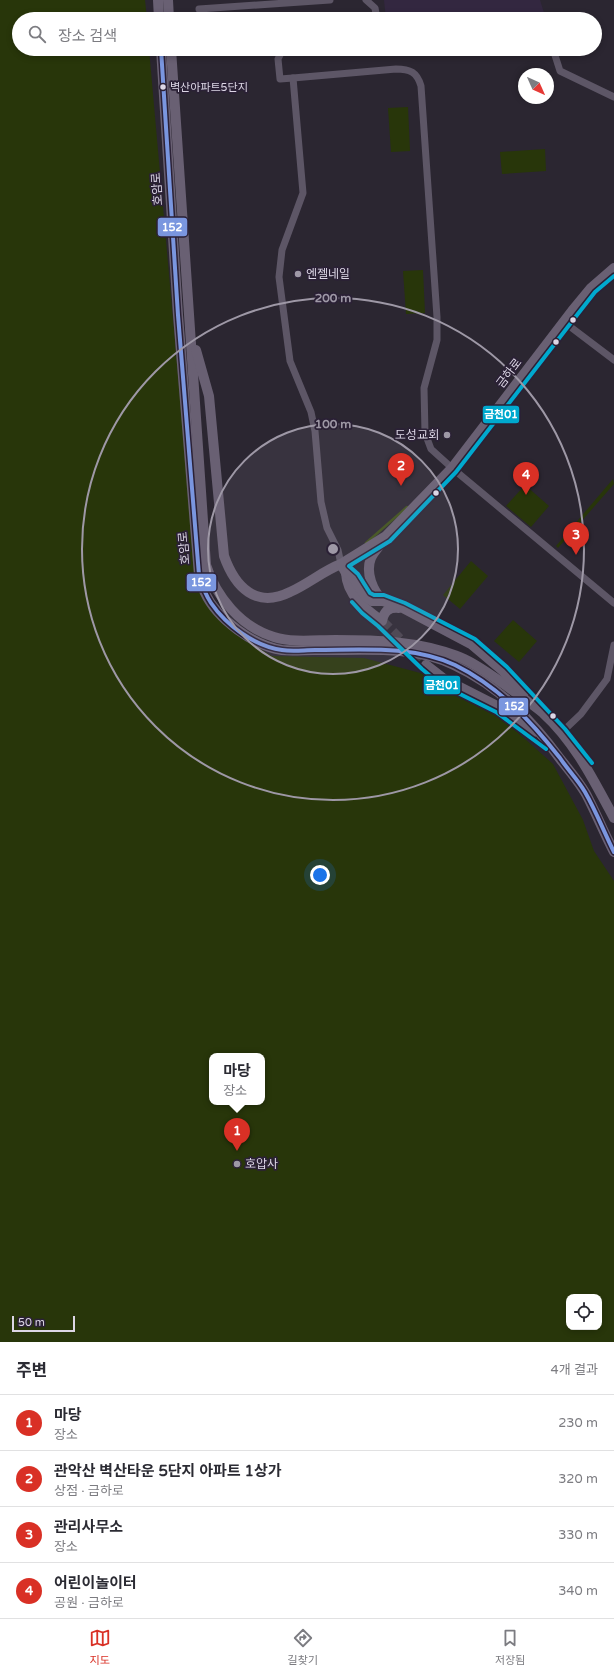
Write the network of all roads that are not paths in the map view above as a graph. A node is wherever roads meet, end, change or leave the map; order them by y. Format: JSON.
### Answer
{"nodes":[{"id":1,"x":158,"y":0,"type":"edge"},
{"id":2,"x":168,"y":0,"type":"edge"},
{"id":3,"x":330,"y":0,"type":"edge"},
{"id":4,"x":366,"y":0,"type":"edge"},
{"id":5,"x":199,"y":9,"type":"dead end"},
{"id":6,"x":159,"y":12,"type":"edge"},
{"id":7,"x":169,"y":12,"type":"edge"},
{"id":8,"x":376,"y":12,"type":"edge"},
{"id":9,"x":161,"y":56,"type":"edge"},
{"id":10,"x":171,"y":56,"type":"edge"},
{"id":11,"x":280,"y":56,"type":"edge"},
{"id":12,"x":555,"y":56,"type":"edge"},
{"id":13,"x":293,"y":78,"type":"junction"},
{"id":14,"x":614,"y":96,"type":"edge"},
{"id":15,"x":614,"y":268,"type":"edge"},
{"id":16,"x":564,"y":322,"type":"junction"},
{"id":17,"x":190,"y":331,"type":"junction"},
{"id":18,"x":614,"y":360,"type":"edge"},
{"id":19,"x":452,"y":468,"type":"junction"},
{"id":20,"x":386,"y":536,"type":"junction"},
{"id":21,"x":343,"y":568,"type":"junction"},
{"id":22,"x":383,"y":601,"type":"junction"},
{"id":23,"x":614,"y":603,"type":"edge"},
{"id":24,"x":403,"y":608,"type":"junction"},
{"id":25,"x":614,"y":645,"type":"edge"},
{"id":26,"x":426,"y":665,"type":"tunnel mouth"},
{"id":27,"x":543,"y":714,"type":"junction"},
{"id":28,"x":561,"y":733,"type":"junction"},
{"id":29,"x":549,"y":743,"type":"junction"},
{"id":30,"x":586,"y":794,"type":"junction"},
{"id":31,"x":604,"y":800,"type":"junction"},
{"id":32,"x":614,"y":804,"type":"edge"},
{"id":33,"x":614,"y":818,"type":"edge"},
{"id":34,"x":614,"y":852,"type":"edge"}],
"edges":[{"from":1,"to":6,"type":"main road"},
{"from":2,"to":7,"type":"main road"},
{"from":3,"to":5,"type":"street"},
{"from":4,"to":8,"type":"street"},
{"from":9,"to":29,"type":"main road","name":"호암로"},
{"from":10,"to":17,"type":"main road","name":"호암로"},
{"from":11,"to":13,"type":"street"},
{"from":12,"to":14,"type":"street"},
{"from":13,"to":19,"type":"street"},
{"from":13,"to":21,"type":"street"},
{"from":15,"to":16,"type":"main road","name":"금하로"},
{"from":16,"to":18,"type":"street"},
{"from":16,"to":19,"type":"main road","name":"금하로"},
{"from":17,"to":21,"type":"main road","name":"금하로"},
{"from":17,"to":27,"type":"main road","name":"호암로"},
{"from":19,"to":20,"type":"main road","name":"금하로"},
{"from":19,"to":23,"type":"street"},
{"from":20,"to":21,"type":"main road","name":"금하로"},
{"from":20,"to":22,"type":"main road"},
{"from":21,"to":22,"type":"main road"},
{"from":21,"to":24,"type":"main road"},
{"from":22,"to":24,"type":"main road"},
{"from":24,"to":27,"type":"main road"},
{"from":25,"to":28,"type":"street"},
{"from":26,"to":29,"type":"main road"},
{"from":27,"to":28,"type":"main road","name":"호암로"},
{"from":28,"to":31,"type":"main road","name":"호암로"},
{"from":29,"to":30,"type":"main road","name":"호암로"},
{"from":30,"to":31,"type":"main road"},
{"from":30,"to":34,"type":"main road","name":"호암로"},
{"from":31,"to":32,"type":"main road"},
{"from":31,"to":33,"type":"main road","name":"호암로"}]}
